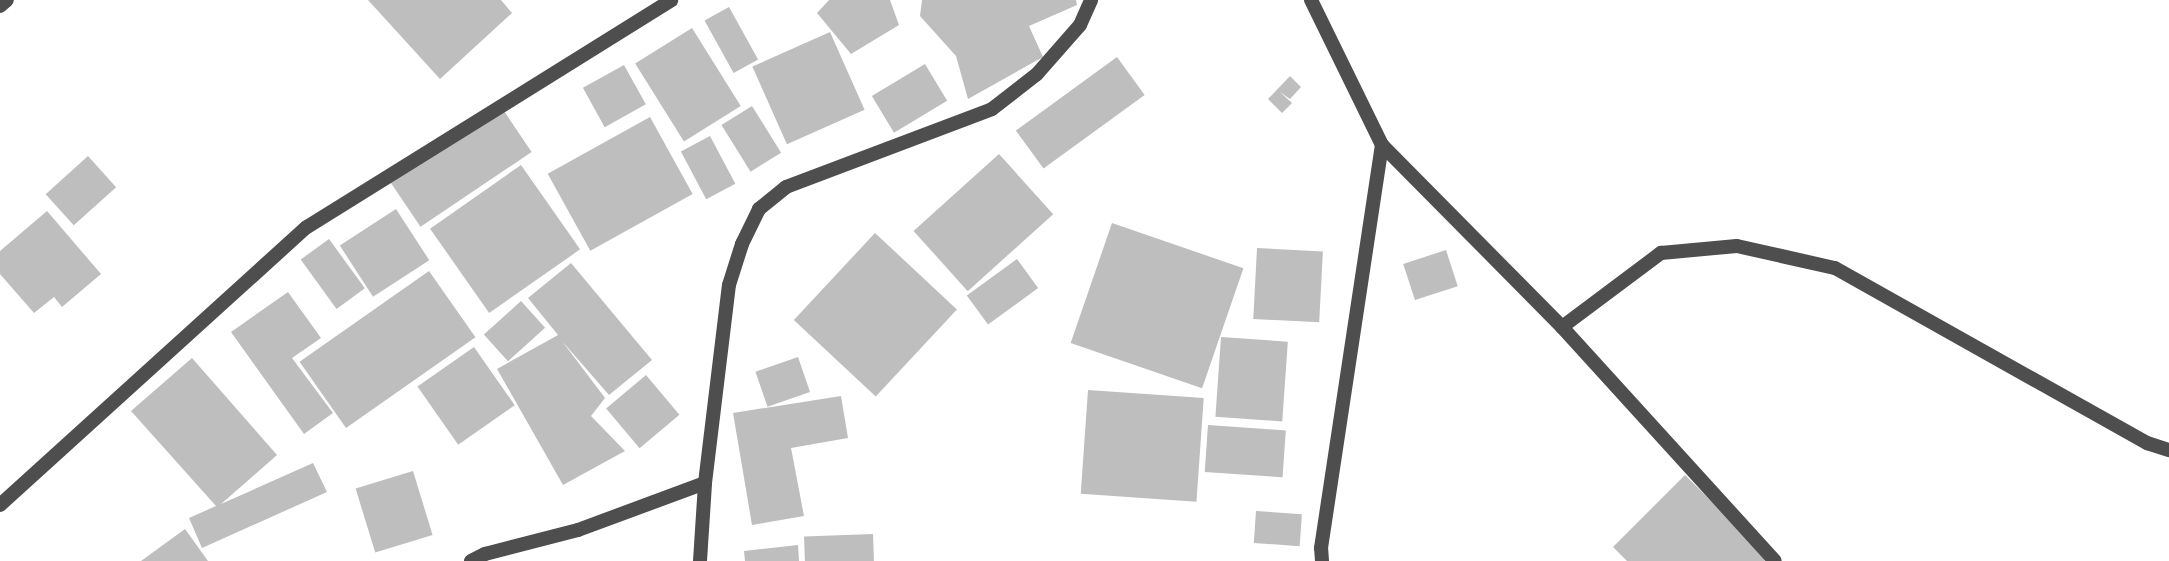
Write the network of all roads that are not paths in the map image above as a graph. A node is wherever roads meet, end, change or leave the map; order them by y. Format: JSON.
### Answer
{"nodes":[{"id":1,"x":7,"y":0,"type":"edge"},
{"id":2,"x":671,"y":0,"type":"edge"},
{"id":3,"x":1091,"y":0,"type":"edge"},
{"id":4,"x":1311,"y":0,"type":"edge"},
{"id":5,"x":0,"y":6,"type":"edge"},
{"id":6,"x":1382,"y":145,"type":"junction"},
{"id":7,"x":1562,"y":327,"type":"junction"},
{"id":8,"x":2169,"y":450,"type":"edge"},
{"id":9,"x":705,"y":483,"type":"junction"},
{"id":10,"x":0,"y":505,"type":"edge"},
{"id":11,"x":471,"y":561,"type":"edge"},
{"id":12,"x":700,"y":561,"type":"edge"},
{"id":13,"x":1322,"y":561,"type":"edge"},
{"id":14,"x":1775,"y":561,"type":"edge"}],
"edges":[{"from":1,"to":5,"type":"street"},
{"from":2,"to":10,"type":"street"},
{"from":3,"to":9,"type":"street"},
{"from":4,"to":6,"type":"street"},
{"from":6,"to":7,"type":"street"},
{"from":6,"to":13,"type":"street"},
{"from":7,"to":8,"type":"street"},
{"from":7,"to":14,"type":"street"},
{"from":9,"to":11,"type":"street"},
{"from":9,"to":12,"type":"street"}]}
